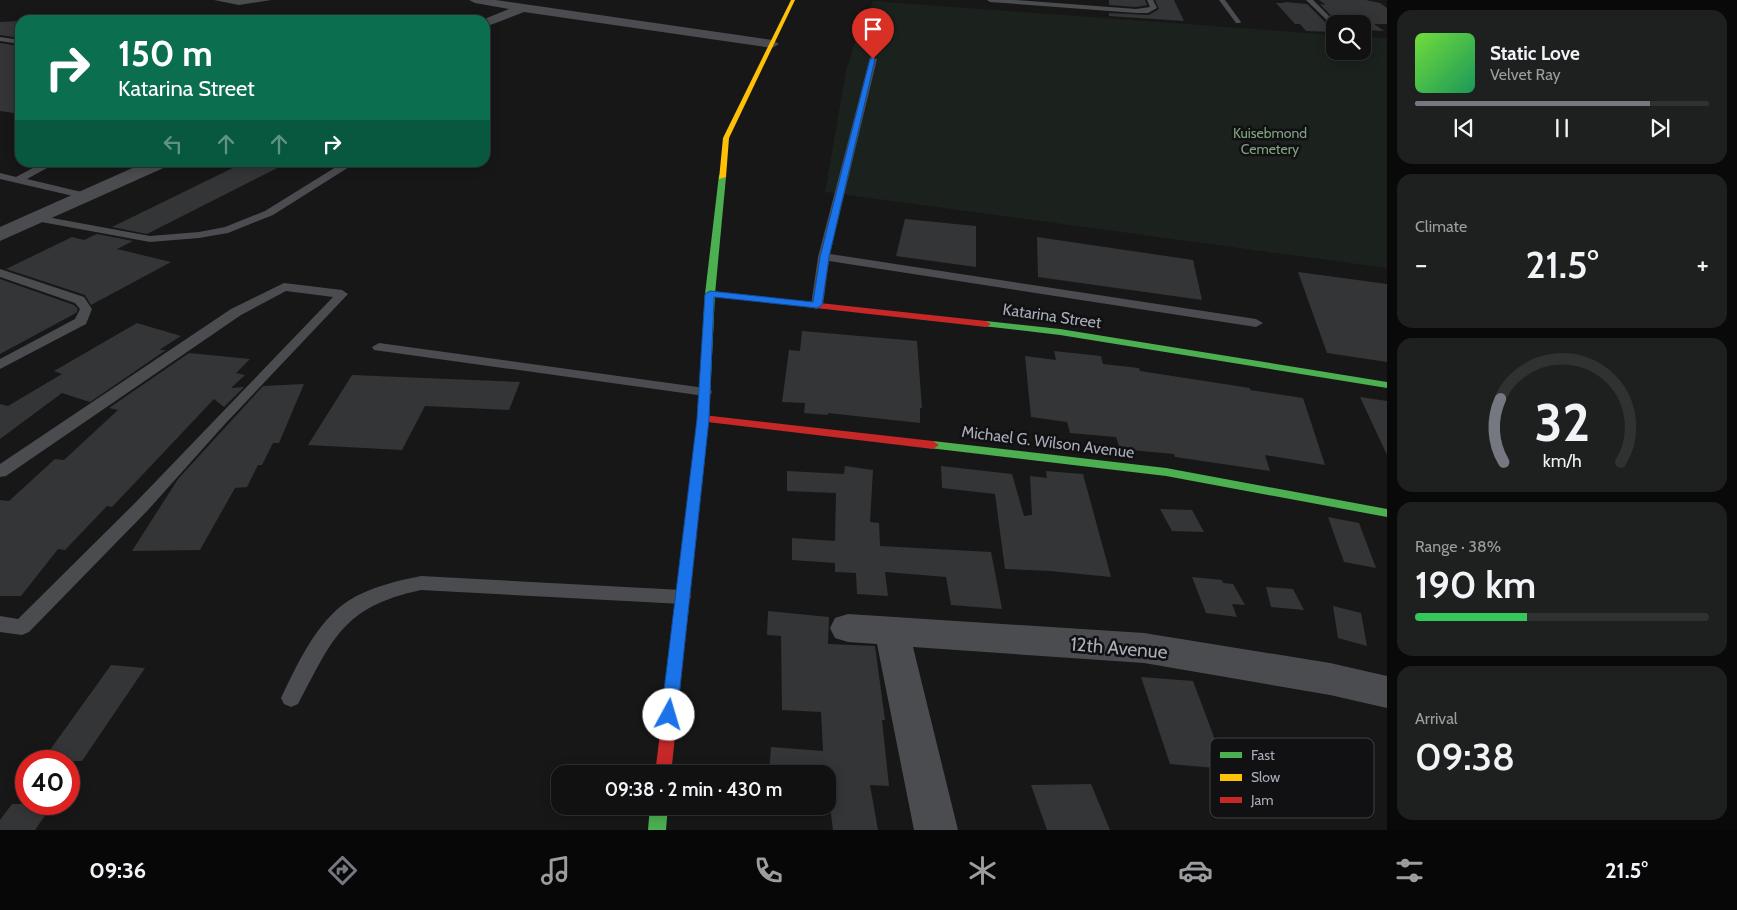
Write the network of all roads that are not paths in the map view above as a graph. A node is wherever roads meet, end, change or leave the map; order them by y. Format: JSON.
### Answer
{"nodes":[{"id":1,"x":217,"y":0,"type":"edge"},
{"id":2,"x":268,"y":0,"type":"edge"},
{"id":3,"x":476,"y":0,"type":"edge"},
{"id":4,"x":793,"y":0,"type":"edge"},
{"id":5,"x":990,"y":0,"type":"edge"},
{"id":6,"x":1150,"y":0,"type":"edge"},
{"id":7,"x":1222,"y":0,"type":"edge"},
{"id":8,"x":1309,"y":0,"type":"edge"},
{"id":9,"x":1067,"y":3,"type":"edge"},
{"id":10,"x":523,"y":8,"type":"junction"},
{"id":11,"x":1326,"y":17,"type":"edge"},
{"id":12,"x":490,"y":21,"type":"edge"},
{"id":13,"x":1238,"y":22,"type":"dead end"},
{"id":14,"x":0,"y":39,"type":"edge"},
{"id":15,"x":15,"y":41,"type":"edge"},
{"id":16,"x":772,"y":44,"type":"junction"},
{"id":17,"x":873,"y":59,"type":"dead end"},
{"id":18,"x":43,"y":167,"type":"edge"},
{"id":19,"x":151,"y":167,"type":"edge"},
{"id":20,"x":344,"y":167,"type":"edge"},
{"id":21,"x":0,"y":176,"type":"edge"},
{"id":22,"x":19,"y":179,"type":"junction"},
{"id":23,"x":86,"y":196,"type":"junction"},
{"id":24,"x":36,"y":218,"type":"junction"},
{"id":25,"x":0,"y":235,"type":"edge"},
{"id":26,"x":824,"y":257,"type":"junction"},
{"id":27,"x":0,"y":273,"type":"edge"},
{"id":28,"x":710,"y":294,"type":"junction"},
{"id":29,"x":817,"y":305,"type":"junction"},
{"id":30,"x":1256,"y":323,"type":"dead end"},
{"id":31,"x":379,"y":347,"type":"dead end"},
{"id":32,"x":0,"y":365,"type":"edge"},
{"id":33,"x":1387,"y":385,"type":"edge"},
{"id":34,"x":705,"y":392,"type":"junction"},
{"id":35,"x":703,"y":419,"type":"junction"},
{"id":36,"x":0,"y":472,"type":"edge"},
{"id":37,"x":1387,"y":513,"type":"edge"},
{"id":38,"x":682,"y":597,"type":"junction"},
{"id":39,"x":0,"y":624,"type":"edge"},
{"id":40,"x":848,"y":628,"type":"dead end"},
{"id":41,"x":892,"y":632,"type":"junction"},
{"id":42,"x":1387,"y":692,"type":"edge"},
{"id":43,"x":291,"y":698,"type":"dead end"},
{"id":44,"x":664,"y":765,"type":"edge"},
{"id":45,"x":658,"y":815,"type":"edge"},
{"id":46,"x":657,"y":830,"type":"edge"},
{"id":47,"x":936,"y":830,"type":"edge"}],
"edges":[{"from":1,"to":2,"type":"lane"},
{"from":3,"to":10,"type":"street"},
{"from":4,"to":16,"type":"street"},
{"from":5,"to":9,"type":"lane"},
{"from":6,"to":9,"type":"lane"},
{"from":7,"to":13,"type":"lane"},
{"from":8,"to":11,"type":"lane"},
{"from":10,"to":12,"type":"street"},
{"from":10,"to":16,"type":"street"},
{"from":14,"to":15,"type":"lane"},
{"from":16,"to":28,"type":"street"},
{"from":17,"to":26,"type":"lane"},
{"from":18,"to":22,"type":"lane"},
{"from":19,"to":23,"type":"street"},
{"from":20,"to":24,"type":"lane"},
{"from":21,"to":22,"type":"lane"},
{"from":22,"to":23,"type":"lane"},
{"from":23,"to":24,"type":"street"},
{"from":24,"to":25,"type":"street"},
{"from":26,"to":29,"type":"lane"},
{"from":26,"to":30,"type":"lane"},
{"from":27,"to":32,"type":"lane"},
{"from":28,"to":29,"type":"street","name":"Katarina Street"},
{"from":28,"to":34,"type":"street"},
{"from":29,"to":33,"type":"street","name":"Katarina Street"},
{"from":31,"to":34,"type":"lane"},
{"from":34,"to":35,"type":"street"},
{"from":35,"to":37,"type":"street","name":"Michael G. Wilson Avenue"},
{"from":35,"to":38,"type":"street"},
{"from":36,"to":39,"type":"lane"},
{"from":38,"to":43,"type":"lane"},
{"from":38,"to":44,"type":"street"},
{"from":40,"to":41,"type":"street","name":"12th Avenue"},
{"from":41,"to":42,"type":"street","name":"12th Avenue"},
{"from":41,"to":47,"type":"street"},
{"from":45,"to":46,"type":"street"}]}
